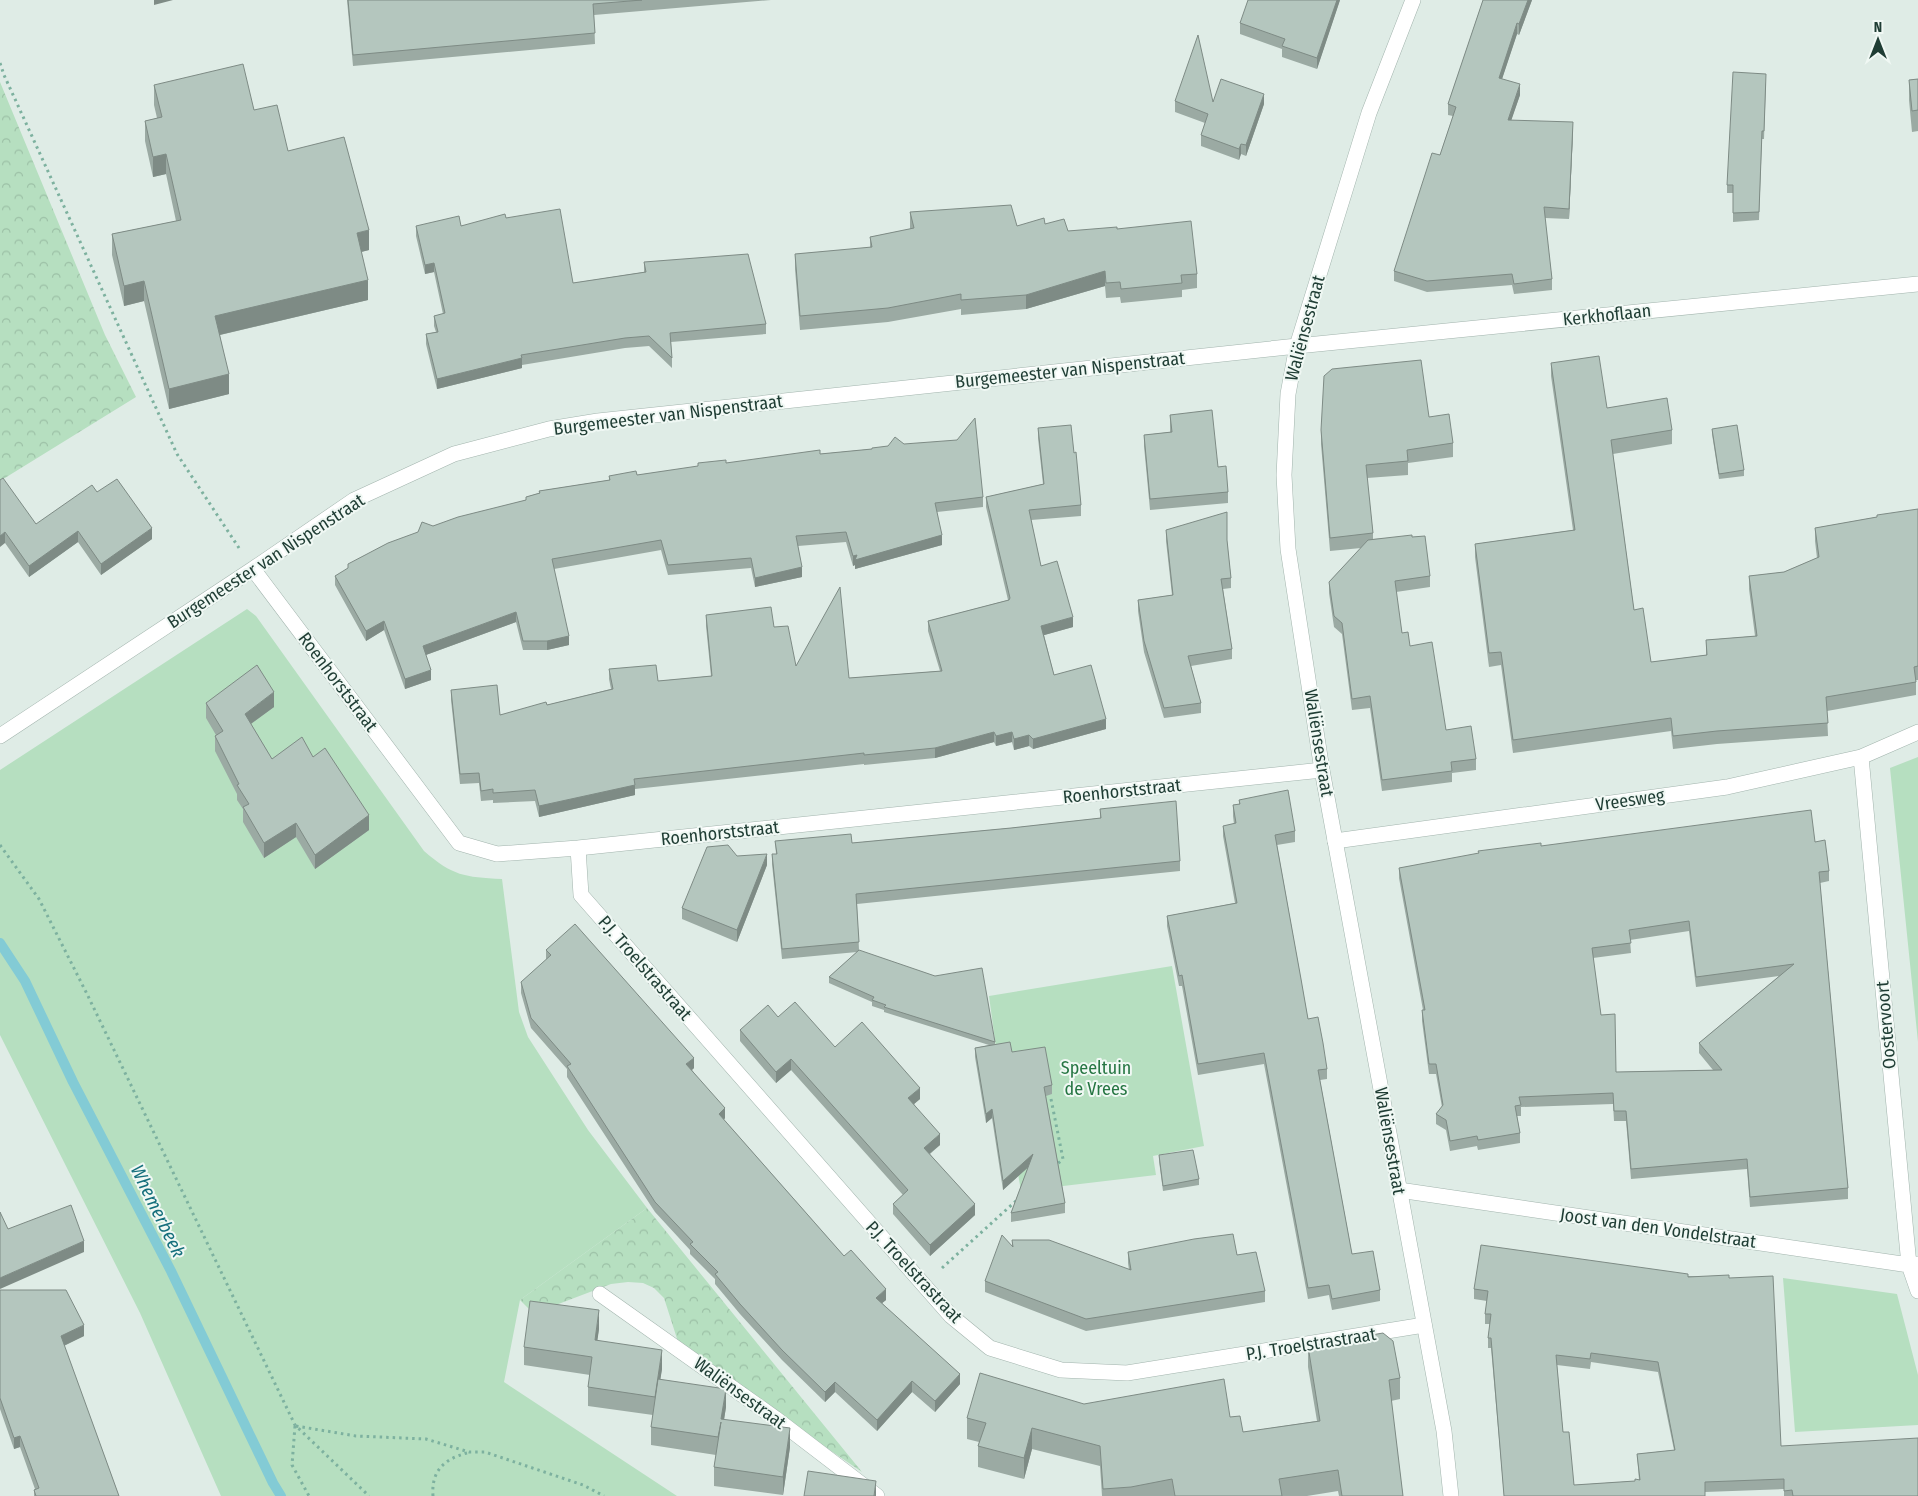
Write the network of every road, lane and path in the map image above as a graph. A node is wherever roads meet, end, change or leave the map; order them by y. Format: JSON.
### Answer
{"nodes":[{"id":1,"x":1413,"y":0,"type":"edge"},
{"id":2,"x":0,"y":63,"type":"edge"},
{"id":3,"x":1918,"y":284,"type":"edge"},
{"id":4,"x":1297,"y":346,"type":"junction"},
{"id":5,"x":253,"y":569,"type":"junction"},
{"id":6,"x":1918,"y":732,"type":"edge"},
{"id":7,"x":0,"y":736,"type":"edge"},
{"id":8,"x":1861,"y":757,"type":"junction"},
{"id":9,"x":1322,"y":770,"type":"junction"},
{"id":10,"x":1335,"y":841,"type":"junction"},
{"id":11,"x":0,"y":845,"type":"edge"},
{"id":12,"x":578,"y":848,"type":"junction"},
{"id":13,"x":1051,"y":1099,"type":"edge"},
{"id":14,"x":1048,"y":1172,"type":"edge"},
{"id":15,"x":1399,"y":1190,"type":"junction"},
{"id":16,"x":1018,"y":1199,"type":"edge"},
{"id":17,"x":1914,"y":1264,"type":"edge"},
{"id":18,"x":922,"y":1284,"type":"junction"},
{"id":19,"x":1918,"y":1291,"type":"edge"},
{"id":20,"x":600,"y":1294,"type":"dead end"},
{"id":21,"x":1424,"y":1325,"type":"junction"},
{"id":22,"x":295,"y":1426,"type":"junction"},
{"id":23,"x":469,"y":1452,"type":"junction"},
{"id":24,"x":309,"y":1496,"type":"edge"},
{"id":25,"x":369,"y":1496,"type":"edge"},
{"id":26,"x":433,"y":1496,"type":"edge"},
{"id":27,"x":604,"y":1496,"type":"edge"},
{"id":28,"x":877,"y":1496,"type":"edge"},
{"id":29,"x":1451,"y":1496,"type":"edge"}],
"edges":[{"from":1,"to":4,"type":"street","name":"Waliënsestraat"},
{"from":2,"to":5,"type":"path"},
{"from":3,"to":4,"type":"street","name":"Kerkhoflaan"},
{"from":4,"to":5,"type":"street","name":"Burgemeester van Nispenstraat"},
{"from":4,"to":9,"type":"street","name":"Waliënsestraat"},
{"from":5,"to":7,"type":"street","name":"Burgemeester van Nispenstraat"},
{"from":5,"to":12,"type":"street","name":"Roenhorststraat"},
{"from":6,"to":8,"type":"street","name":"Vreesweg"},
{"from":8,"to":10,"type":"street","name":"Vreesweg"},
{"from":8,"to":17,"type":"street","name":"Oostervoort"},
{"from":9,"to":10,"type":"street","name":"Waliënsestraat"},
{"from":9,"to":12,"type":"street","name":"Roenhorststraat"},
{"from":10,"to":15,"type":"street","name":"Waliënsestraat"},
{"from":11,"to":22,"type":"path"},
{"from":12,"to":18,"type":"street","name":"P.J. Troelstrastraat"},
{"from":13,"to":14,"type":"path"},
{"from":15,"to":17,"type":"street","name":"Joost van den Vondelstraat"},
{"from":15,"to":21,"type":"street","name":"Waliënsestraat"},
{"from":16,"to":18,"type":"path"},
{"from":17,"to":19,"type":"street","name":"Oostervoort"},
{"from":18,"to":21,"type":"street","name":"P.J. Troelstrastraat"},
{"from":20,"to":28,"type":"street","name":"Waliënsestraat"},
{"from":21,"to":29,"type":"street","name":"Waliënsestraat"},
{"from":22,"to":23,"type":"path"},
{"from":22,"to":24,"type":"path"},
{"from":22,"to":25,"type":"path"},
{"from":23,"to":26,"type":"path"},
{"from":23,"to":27,"type":"path"}]}
